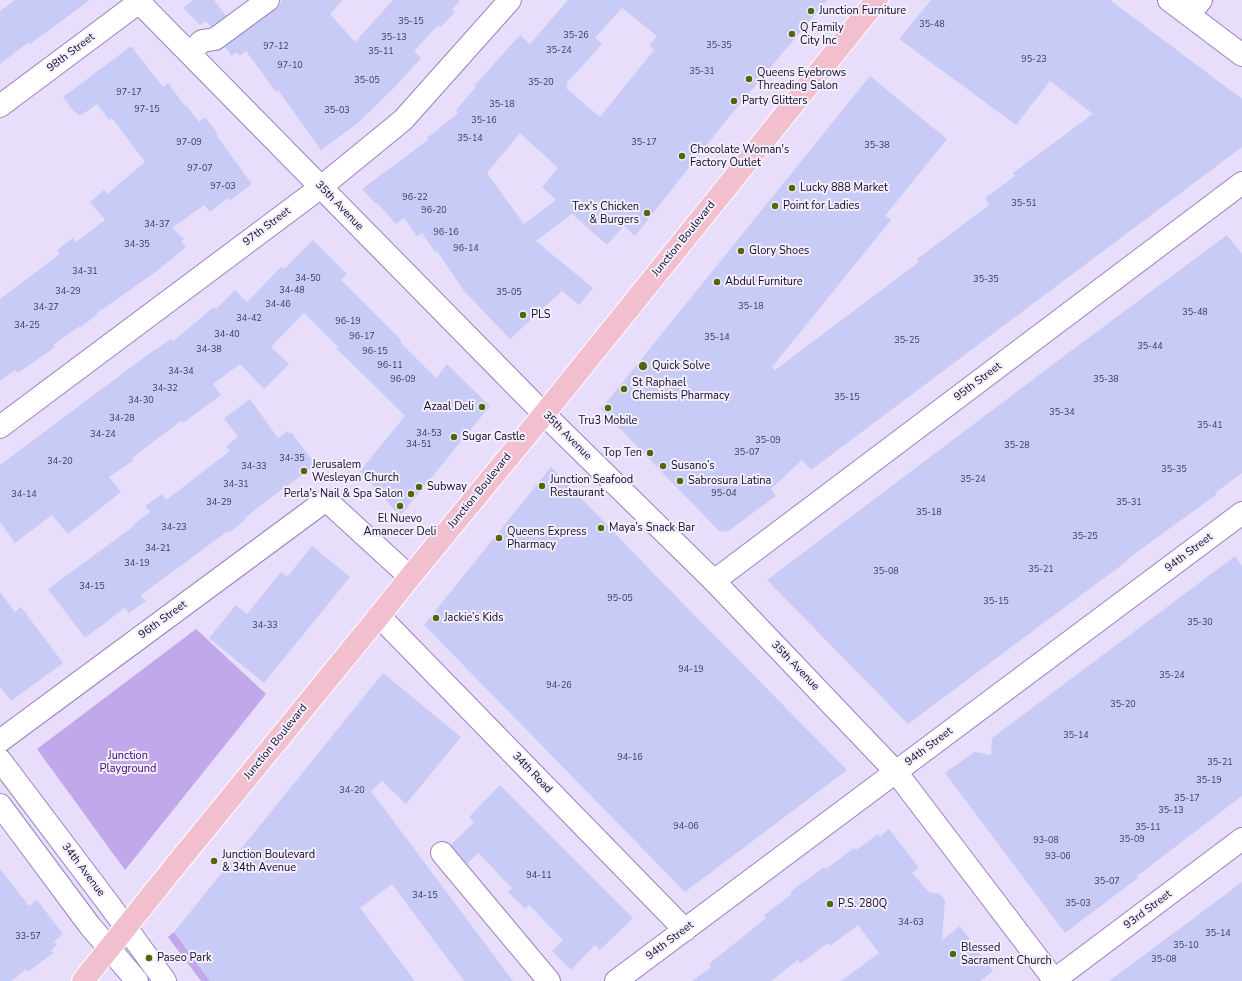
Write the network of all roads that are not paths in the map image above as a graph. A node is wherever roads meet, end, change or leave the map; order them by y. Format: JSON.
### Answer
{"nodes":[{"id":1,"x":268,"y":0,"type":"edge"},
{"id":2,"x":510,"y":0,"type":"edge"},
{"id":3,"x":877,"y":0,"type":"edge"},
{"id":4,"x":1169,"y":0,"type":"edge"},
{"id":5,"x":140,"y":1,"type":"edge"},
{"id":6,"x":1195,"y":7,"type":"edge"},
{"id":7,"x":190,"y":53,"type":"junction"},
{"id":8,"x":1242,"y":55,"type":"edge"},
{"id":9,"x":0,"y":106,"type":"edge"},
{"id":10,"x":1242,"y":183,"type":"edge"},
{"id":11,"x":321,"y":187,"type":"junction"},
{"id":12,"x":544,"y":414,"type":"junction"},
{"id":13,"x":0,"y":427,"type":"edge"},
{"id":14,"x":1242,"y":513,"type":"edge"},
{"id":15,"x":410,"y":577,"type":"junction"},
{"id":16,"x":714,"y":581,"type":"junction"},
{"id":17,"x":380,"y":616,"type":"junction"},
{"id":18,"x":0,"y":741,"type":"edge"},
{"id":19,"x":0,"y":760,"type":"edge"},
{"id":20,"x":896,"y":772,"type":"junction"},
{"id":21,"x":0,"y":805,"type":"edge"},
{"id":22,"x":1242,"y":839,"type":"edge"},
{"id":23,"x":442,"y":853,"type":"dead end"},
{"id":24,"x":125,"y":928,"type":"junction"},
{"id":25,"x":685,"y":930,"type":"junction"},
{"id":26,"x":110,"y":948,"type":"junction"},
{"id":27,"x":83,"y":981,"type":"edge"},
{"id":28,"x":137,"y":981,"type":"edge"},
{"id":29,"x":165,"y":981,"type":"edge"},
{"id":30,"x":549,"y":981,"type":"edge"},
{"id":31,"x":616,"y":981,"type":"edge"},
{"id":32,"x":1054,"y":981,"type":"edge"}],
"edges":[{"from":1,"to":7,"type":"street"},
{"from":2,"to":11,"type":"street","name":"97th Street"},
{"from":3,"to":12,"type":"main road","name":"Junction Boulevard"},
{"from":4,"to":6,"type":"street"},
{"from":5,"to":7,"type":"street","name":"35th Avenue"},
{"from":5,"to":9,"type":"street","name":"98th Street"},
{"from":6,"to":8,"type":"street"},
{"from":7,"to":11,"type":"street","name":"35th Avenue"},
{"from":10,"to":16,"type":"street","name":"95th Street"},
{"from":11,"to":12,"type":"street","name":"35th Avenue"},
{"from":11,"to":13,"type":"street","name":"97th Street"},
{"from":12,"to":15,"type":"main road","name":"Junction Boulevard"},
{"from":12,"to":16,"type":"street","name":"35th Avenue"},
{"from":14,"to":20,"type":"street","name":"94th Street"},
{"from":15,"to":17,"type":"main road","name":"Junction Boulevard"},
{"from":15,"to":18,"type":"street","name":"96th Street"},
{"from":16,"to":20,"type":"street","name":"35th Avenue"},
{"from":17,"to":24,"type":"main road","name":"Junction Boulevard"},
{"from":17,"to":25,"type":"street","name":"34th Road"},
{"from":19,"to":24,"type":"street","name":"34th Avenue"},
{"from":20,"to":25,"type":"street","name":"94th Street"},
{"from":20,"to":32,"type":"street","name":"35th Avenue"},
{"from":21,"to":26,"type":"street"},
{"from":22,"to":32,"type":"street","name":"93rd Street"},
{"from":23,"to":30,"type":"street"},
{"from":24,"to":26,"type":"main road","name":"Junction Boulevard"},
{"from":24,"to":29,"type":"street","name":"34th Avenue"},
{"from":25,"to":31,"type":"street","name":"94th Street"},
{"from":26,"to":27,"type":"main road","name":"Junction Boulevard"},
{"from":26,"to":28,"type":"street"}]}
